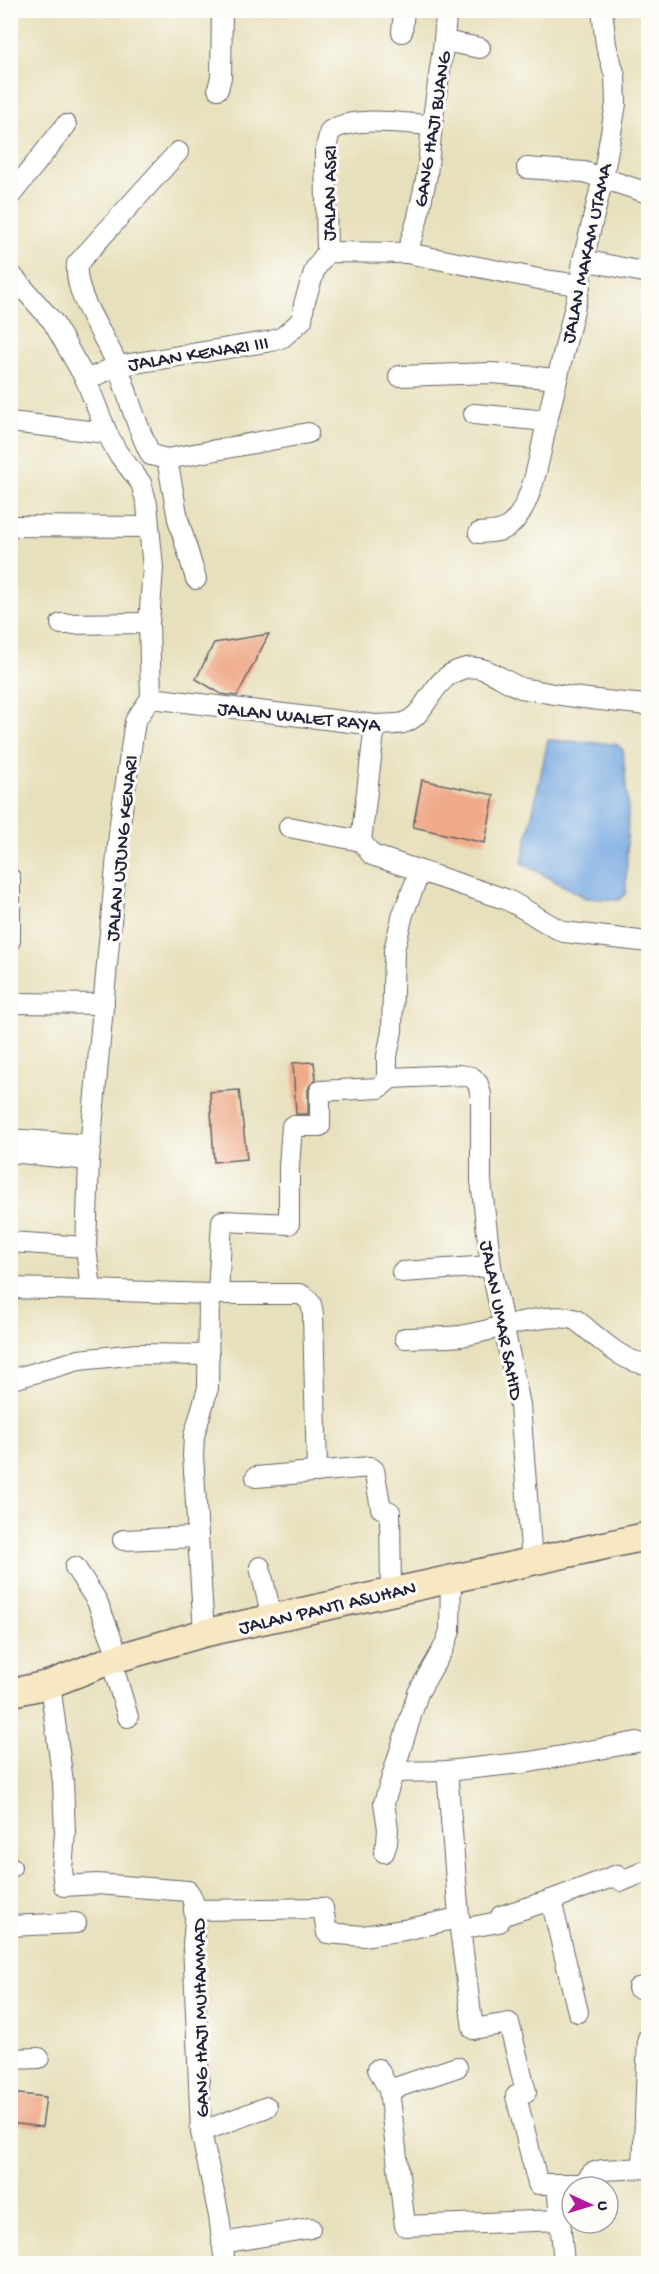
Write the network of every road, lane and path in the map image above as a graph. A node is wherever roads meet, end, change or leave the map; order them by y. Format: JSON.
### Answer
{"nodes":[{"id":1,"x":222,"y":10,"type":"edge"},
{"id":2,"x":404,"y":10,"type":"edge"},
{"id":3,"x":455,"y":10,"type":"edge"},
{"id":4,"x":602,"y":10,"type":"edge"},
{"id":5,"x":402,"y":32,"type":"dead end"},
{"id":6,"x":444,"y":41,"type":"junction"},
{"id":7,"x":480,"y":48,"type":"dead end"},
{"id":8,"x":218,"y":89,"type":"dead end"},
{"id":9,"x":66,"y":125,"type":"dead end"},
{"id":10,"x":432,"y":125,"type":"junction"},
{"id":11,"x":178,"y":152,"type":"dead end"},
{"id":12,"x":527,"y":168,"type":"dead end"},
{"id":13,"x":603,"y":178,"type":"junction"},
{"id":14,"x":648,"y":193,"type":"edge"},
{"id":15,"x":10,"y":196,"type":"edge"},
{"id":16,"x":327,"y":252,"type":"junction"},
{"id":17,"x":407,"y":253,"type":"junction"},
{"id":18,"x":583,"y":260,"type":"junction"},
{"id":19,"x":10,"y":273,"type":"edge"},
{"id":20,"x":648,"y":273,"type":"edge"},
{"id":21,"x":580,"y":285,"type":"junction"},
{"id":22,"x":117,"y":366,"type":"junction"},
{"id":23,"x":399,"y":376,"type":"dead end"},
{"id":24,"x":557,"y":379,"type":"junction"},
{"id":25,"x":86,"y":380,"type":"junction"},
{"id":26,"x":474,"y":414,"type":"dead end"},
{"id":27,"x":10,"y":422,"type":"edge"},
{"id":28,"x":547,"y":422,"type":"junction"},
{"id":29,"x":106,"y":433,"type":"junction"},
{"id":30,"x":308,"y":433,"type":"dead end"},
{"id":31,"x":148,"y":462,"type":"junction"},
{"id":32,"x":10,"y":526,"type":"edge"},
{"id":33,"x":149,"y":527,"type":"junction"},
{"id":34,"x":479,"y":533,"type":"dead end"},
{"id":35,"x":196,"y":579,"type":"dead end"},
{"id":36,"x":149,"y":623,"type":"junction"},
{"id":37,"x":61,"y":624,"type":"dead end"},
{"id":38,"x":151,"y":698,"type":"junction"},
{"id":39,"x":648,"y":705,"type":"edge"},
{"id":40,"x":375,"y":725,"type":"junction"},
{"id":41,"x":289,"y":827,"type":"dead end"},
{"id":42,"x":361,"y":841,"type":"junction"},
{"id":43,"x":420,"y":871,"type":"junction"},
{"id":44,"x":10,"y":878,"type":"edge"},
{"id":45,"x":10,"y":941,"type":"edge"},
{"id":46,"x":648,"y":942,"type":"edge"},
{"id":47,"x":10,"y":1003,"type":"edge"},
{"id":48,"x":104,"y":1004,"type":"junction"},
{"id":49,"x":391,"y":1078,"type":"junction"},
{"id":50,"x":10,"y":1139,"type":"edge"},
{"id":51,"x":10,"y":1152,"type":"edge"},
{"id":52,"x":90,"y":1153,"type":"junction"},
{"id":53,"x":10,"y":1242,"type":"edge"},
{"id":54,"x":86,"y":1247,"type":"junction"},
{"id":55,"x":491,"y":1266,"type":"junction"},
{"id":56,"x":402,"y":1272,"type":"dead end"},
{"id":57,"x":10,"y":1288,"type":"edge"},
{"id":58,"x":91,"y":1290,"type":"junction"},
{"id":59,"x":213,"y":1294,"type":"junction"},
{"id":60,"x":504,"y":1328,"type":"junction"},
{"id":61,"x":405,"y":1338,"type":"dead end"},
{"id":62,"x":209,"y":1355,"type":"junction"},
{"id":63,"x":648,"y":1364,"type":"edge"},
{"id":64,"x":10,"y":1380,"type":"edge"},
{"id":65,"x":317,"y":1472,"type":"junction"},
{"id":66,"x":256,"y":1477,"type":"dead end"},
{"id":67,"x":648,"y":1536,"type":"edge"},
{"id":68,"x":197,"y":1537,"type":"junction"},
{"id":69,"x":123,"y":1540,"type":"dead end"},
{"id":70,"x":532,"y":1562,"type":"junction"},
{"id":71,"x":75,"y":1567,"type":"dead end"},
{"id":72,"x":260,"y":1567,"type":"dead end"},
{"id":73,"x":451,"y":1579,"type":"junction"},
{"id":74,"x":392,"y":1591,"type":"junction"},
{"id":75,"x":272,"y":1618,"type":"junction"},
{"id":76,"x":204,"y":1633,"type":"junction"},
{"id":77,"x":115,"y":1659,"type":"junction"},
{"id":78,"x":50,"y":1684,"type":"junction"},
{"id":79,"x":10,"y":1693,"type":"edge"},
{"id":80,"x":128,"y":1717,"type":"dead end"},
{"id":81,"x":637,"y":1742,"type":"dead end"},
{"id":82,"x":447,"y":1771,"type":"junction"},
{"id":83,"x":395,"y":1772,"type":"junction"},
{"id":84,"x":384,"y":1852,"type":"dead end"},
{"id":85,"x":648,"y":1870,"type":"edge"},
{"id":86,"x":550,"y":1900,"type":"junction"},
{"id":87,"x":194,"y":1910,"type":"junction"},
{"id":88,"x":76,"y":1923,"type":"dead end"},
{"id":89,"x":459,"y":1924,"type":"junction"},
{"id":90,"x":10,"y":1926,"type":"edge"},
{"id":91,"x":578,"y":2012,"type":"dead end"},
{"id":92,"x":648,"y":2038,"type":"edge"},
{"id":93,"x":39,"y":2058,"type":"dead end"},
{"id":94,"x":10,"y":2059,"type":"edge"},
{"id":95,"x":456,"y":2067,"type":"dead end"},
{"id":96,"x":378,"y":2069,"type":"dead end"},
{"id":97,"x":389,"y":2090,"type":"junction"},
{"id":98,"x":267,"y":2108,"type":"dead end"},
{"id":99,"x":201,"y":2132,"type":"junction"},
{"id":100,"x":646,"y":2168,"type":"edge"},
{"id":101,"x":556,"y":2186,"type":"junction"},
{"id":102,"x":560,"y":2220,"type":"joint"},
{"id":103,"x":310,"y":2228,"type":"dead end"},
{"id":104,"x":561,"y":2235,"type":"edge"},
{"id":105,"x":222,"y":2243,"type":"junction"},
{"id":106,"x":225,"y":2264,"type":"edge"},
{"id":107,"x":564,"y":2264,"type":"edge"}],
"edges":[{"from":1,"to":8,"type":"street"},
{"from":2,"to":5,"type":"street"},
{"from":3,"to":6,"type":"street","name":"GANG HAJI BUANG"},
{"from":4,"to":13,"type":"street","name":"JALAN MAKAM UTAMA"},
{"from":6,"to":7,"type":"street"},
{"from":6,"to":10,"type":"street","name":"GANG HAJI BUANG"},
{"from":9,"to":15,"type":"street"},
{"from":10,"to":16,"type":"street","name":"JALAN ASRI"},
{"from":10,"to":17,"type":"street","name":"GANG HAJI BUANG"},
{"from":11,"to":22,"type":"street"},
{"from":12,"to":13,"type":"street"},
{"from":13,"to":14,"type":"street"},
{"from":13,"to":18,"type":"street","name":"JALAN MAKAM UTAMA"},
{"from":16,"to":17,"type":"street"},
{"from":16,"to":22,"type":"street","name":"JALAN KENARI III"},
{"from":17,"to":21,"type":"street"},
{"from":18,"to":20,"type":"street"},
{"from":18,"to":21,"type":"street","name":"JALAN MAKAM UTAMA"},
{"from":19,"to":25,"type":"street"},
{"from":21,"to":24,"type":"street","name":"JALAN MAKAM UTAMA"},
{"from":22,"to":25,"type":"street","name":"JALAN KENARI III"},
{"from":22,"to":31,"type":"street"},
{"from":23,"to":24,"type":"street"},
{"from":24,"to":28,"type":"street","name":"JALAN MAKAM UTAMA"},
{"from":25,"to":29,"type":"street"},
{"from":26,"to":28,"type":"street"},
{"from":27,"to":29,"type":"street"},
{"from":28,"to":34,"type":"street","name":"JALAN MAKAM UTAMA"},
{"from":29,"to":31,"type":"street"},
{"from":30,"to":31,"type":"street"},
{"from":31,"to":33,"type":"street"},
{"from":31,"to":35,"type":"street"},
{"from":32,"to":33,"type":"street"},
{"from":33,"to":36,"type":"street"},
{"from":36,"to":37,"type":"street"},
{"from":36,"to":38,"type":"street"},
{"from":38,"to":40,"type":"street","name":"JALAN WALET RAYA"},
{"from":38,"to":48,"type":"street","name":"JALAN UJUNG KENARI"},
{"from":39,"to":40,"type":"street","name":"JALAN WALET RAYA"},
{"from":40,"to":42,"type":"street"},
{"from":41,"to":42,"type":"street"},
{"from":42,"to":43,"type":"street"},
{"from":43,"to":46,"type":"street"},
{"from":43,"to":49,"type":"street"},
{"from":44,"to":45,"type":"street"},
{"from":47,"to":48,"type":"street"},
{"from":48,"to":52,"type":"street","name":"JALAN UJUNG KENARI"},
{"from":49,"to":55,"type":"street","name":"JALAN UMAR SAHID"},
{"from":49,"to":59,"type":"street"},
{"from":50,"to":52,"type":"street"},
{"from":51,"to":52,"type":"street"},
{"from":52,"to":54,"type":"street","name":"JALAN UJUNG KENARI"},
{"from":53,"to":54,"type":"street"},
{"from":54,"to":58,"type":"street","name":"JALAN UJUNG KENARI"},
{"from":55,"to":56,"type":"street"},
{"from":55,"to":60,"type":"street","name":"JALAN UMAR SAHID"},
{"from":57,"to":58,"type":"street"},
{"from":58,"to":59,"type":"street"},
{"from":59,"to":62,"type":"street"},
{"from":59,"to":65,"type":"street"},
{"from":60,"to":61,"type":"street"},
{"from":60,"to":63,"type":"street"},
{"from":60,"to":70,"type":"street","name":"JALAN UMAR SAHID"},
{"from":62,"to":64,"type":"street"},
{"from":62,"to":68,"type":"street"},
{"from":65,"to":66,"type":"street"},
{"from":65,"to":74,"type":"street"},
{"from":67,"to":70,"type":"street","name":"JALAN PANTI ASUHAN"},
{"from":68,"to":69,"type":"street"},
{"from":68,"to":76,"type":"street"},
{"from":70,"to":73,"type":"street","name":"JALAN PANTI ASUHAN"},
{"from":71,"to":77,"type":"street"},
{"from":72,"to":75,"type":"street"},
{"from":73,"to":74,"type":"street","name":"JALAN PANTI ASUHAN"},
{"from":73,"to":83,"type":"street"},
{"from":74,"to":75,"type":"street","name":"JALAN PANTI ASUHAN"},
{"from":75,"to":76,"type":"street","name":"JALAN PANTI ASUHAN"},
{"from":76,"to":77,"type":"street","name":"JALAN PANTI ASUHAN"},
{"from":77,"to":78,"type":"street","name":"JALAN PANTI ASUHAN"},
{"from":77,"to":80,"type":"street"},
{"from":78,"to":79,"type":"street","name":"JALAN PANTI ASUHAN"},
{"from":78,"to":87,"type":"street"},
{"from":81,"to":82,"type":"street"},
{"from":82,"to":83,"type":"street"},
{"from":82,"to":89,"type":"street"},
{"from":83,"to":84,"type":"street"},
{"from":85,"to":86,"type":"street"},
{"from":86,"to":89,"type":"street"},
{"from":86,"to":91,"type":"street"},
{"from":87,"to":89,"type":"street","name":"GANG HAJI MUHAMMAD"},
{"from":87,"to":99,"type":"street","name":"GANG HAJI MUHAMMAD"},
{"from":88,"to":90,"type":"street"},
{"from":89,"to":101,"type":"street"},
{"from":92,"to":100,"type":"street"},
{"from":93,"to":94,"type":"street"},
{"from":95,"to":97,"type":"street"},
{"from":96,"to":97,"type":"street"},
{"from":97,"to":102,"type":"street"},
{"from":98,"to":99,"type":"street"},
{"from":99,"to":105,"type":"street","name":"GANG HAJI MUHAMMAD"},
{"from":100,"to":101,"type":"street"},
{"from":101,"to":102,"type":"street"},
{"from":103,"to":105,"type":"street"},
{"from":104,"to":107,"type":"street"},
{"from":105,"to":106,"type":"street","name":"GANG HAJI MUHAMMAD"}]}
